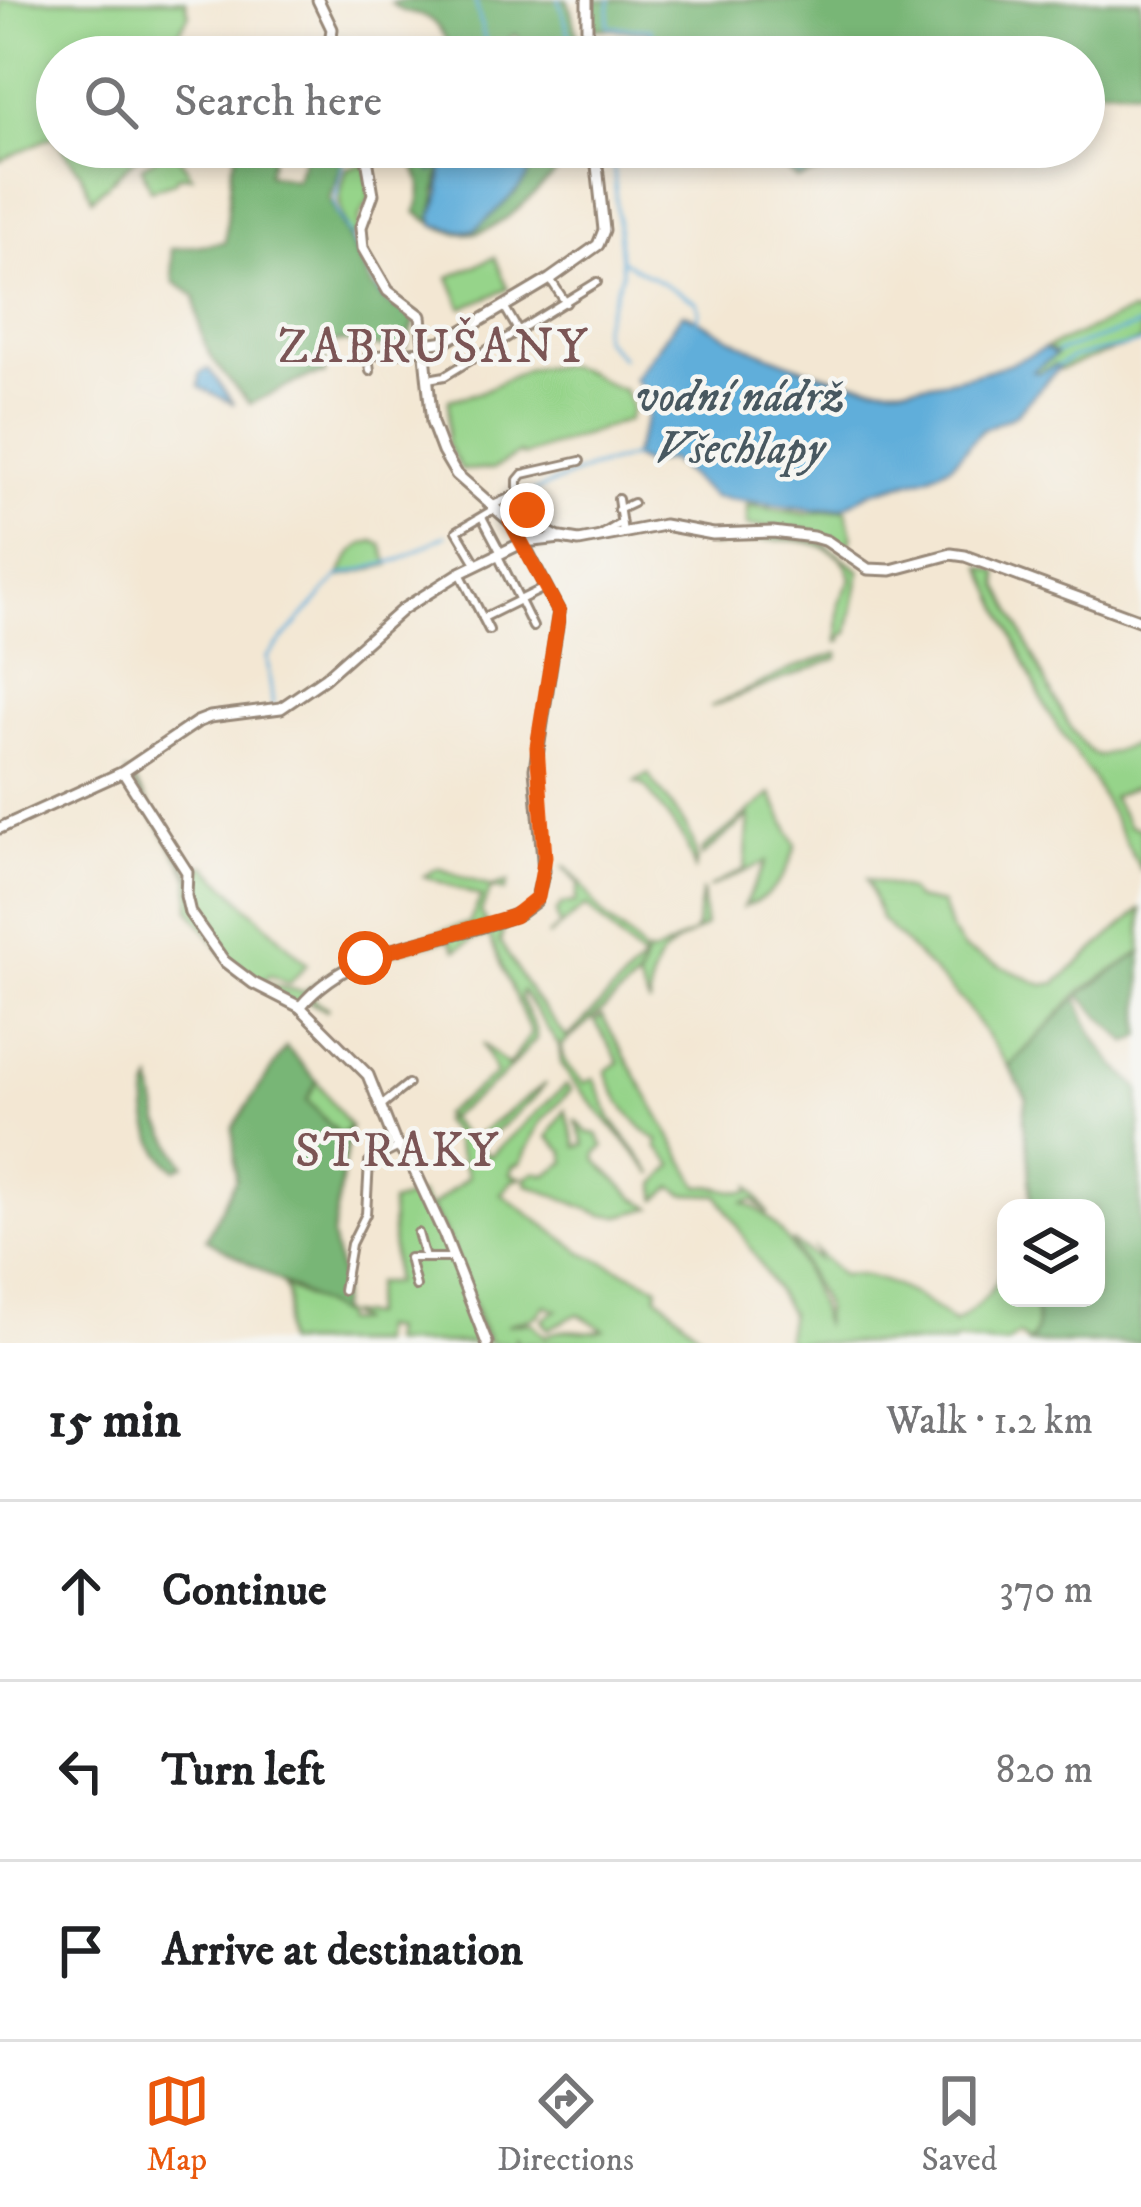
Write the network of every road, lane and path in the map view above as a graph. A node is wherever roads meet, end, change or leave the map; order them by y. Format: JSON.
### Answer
{"nodes":[{"id":1,"x":318,"y":0,"type":"edge"},
{"id":2,"x":587,"y":0,"type":"edge"},
{"id":3,"x":331,"y":36,"type":"edge"},
{"id":4,"x":587,"y":36,"type":"edge"},
{"id":5,"x":368,"y":168,"type":"edge"},
{"id":6,"x":597,"y":168,"type":"edge"},
{"id":7,"x":550,"y":279,"type":"junction"},
{"id":8,"x":597,"y":282,"type":"dead end"},
{"id":9,"x":566,"y":303,"type":"junction"},
{"id":10,"x":504,"y":306,"type":"junction"},
{"id":11,"x":518,"y":332,"type":"junction"},
{"id":12,"x":425,"y":347,"type":"junction"},
{"id":13,"x":370,"y":371,"type":"dead end"},
{"id":14,"x":428,"y":379,"type":"junction"},
{"id":15,"x":580,"y":461,"type":"dead end"},
{"id":16,"x":518,"y":494,"type":"junction"},
{"id":17,"x":618,"y":499,"type":"dead end"},
{"id":18,"x":633,"y":503,"type":"dead end"},
{"id":19,"x":495,"y":506,"type":"junction"},
{"id":20,"x":527,"y":510,"type":"junction"},
{"id":21,"x":618,"y":510,"type":"junction"},
{"id":22,"x":482,"y":517,"type":"junction"},
{"id":23,"x":510,"y":521,"type":"junction"},
{"id":24,"x":622,"y":527,"type":"junction"},
{"id":25,"x":541,"y":530,"type":"junction"},
{"id":26,"x":561,"y":538,"type":"junction"},
{"id":27,"x":522,"y":539,"type":"junction"},
{"id":28,"x":499,"y":554,"type":"junction"},
{"id":29,"x":477,"y":565,"type":"junction"},
{"id":30,"x":460,"y":573,"type":"junction"},
{"id":31,"x":547,"y":587,"type":"junction"},
{"id":32,"x":520,"y":600,"type":"junction"},
{"id":33,"x":483,"y":618,"type":"junction"},
{"id":34,"x":1141,"y":621,"type":"edge"},
{"id":35,"x":533,"y":627,"type":"dead end"},
{"id":36,"x":489,"y":630,"type":"dead end"},
{"id":37,"x":123,"y":772,"type":"junction"},
{"id":38,"x":0,"y":828,"type":"edge"},
{"id":39,"x":300,"y":1007,"type":"junction"},
{"id":40,"x":408,"y":1084,"type":"dead end"},
{"id":41,"x":382,"y":1105,"type":"junction"},
{"id":42,"x":399,"y":1147,"type":"junction"},
{"id":43,"x":418,"y":1233,"type":"dead end"},
{"id":44,"x":452,"y":1258,"type":"junction"},
{"id":45,"x":425,"y":1259,"type":"junction"},
{"id":46,"x":416,"y":1286,"type":"dead end"},
{"id":47,"x":343,"y":1290,"type":"dead end"},
{"id":48,"x":488,"y":1343,"type":"edge"}],
"edges":[{"from":1,"to":3,"type":"street"},
{"from":2,"to":4,"type":"street"},
{"from":5,"to":12,"type":"street"},
{"from":6,"to":7,"type":"street"},
{"from":7,"to":9,"type":"street"},
{"from":7,"to":10,"type":"street"},
{"from":8,"to":9,"type":"street"},
{"from":9,"to":11,"type":"street"},
{"from":10,"to":11,"type":"street"},
{"from":10,"to":12,"type":"street"},
{"from":11,"to":14,"type":"street"},
{"from":12,"to":13,"type":"street"},
{"from":12,"to":14,"type":"street"},
{"from":14,"to":19,"type":"street"},
{"from":15,"to":16,"type":"street"},
{"from":16,"to":19,"type":"street"},
{"from":16,"to":20,"type":"street"},
{"from":17,"to":21,"type":"street"},
{"from":18,"to":21,"type":"street"},
{"from":19,"to":22,"type":"street"},
{"from":19,"to":23,"type":"street"},
{"from":20,"to":23,"type":"street"},
{"from":20,"to":25,"type":"street"},
{"from":21,"to":24,"type":"street"},
{"from":22,"to":28,"type":"street"},
{"from":22,"to":29,"type":"street"},
{"from":23,"to":27,"type":"street"},
{"from":24,"to":26,"type":"street"},
{"from":24,"to":34,"type":"street"},
{"from":25,"to":26,"type":"street"},
{"from":25,"to":27,"type":"street"},
{"from":26,"to":27,"type":"street"},
{"from":27,"to":28,"type":"street"},
{"from":27,"to":31,"type":"street"},
{"from":28,"to":29,"type":"street"},
{"from":28,"to":32,"type":"street"},
{"from":29,"to":30,"type":"street"},
{"from":30,"to":33,"type":"street"},
{"from":30,"to":37,"type":"street"},
{"from":31,"to":32,"type":"street"},
{"from":31,"to":39,"type":"street"},
{"from":32,"to":33,"type":"street"},
{"from":32,"to":35,"type":"street"},
{"from":33,"to":36,"type":"street"},
{"from":37,"to":38,"type":"street"},
{"from":37,"to":39,"type":"street"},
{"from":39,"to":41,"type":"street"},
{"from":40,"to":41,"type":"street"},
{"from":41,"to":42,"type":"street"},
{"from":42,"to":44,"type":"street"},
{"from":42,"to":47,"type":"street"},
{"from":43,"to":45,"type":"street"},
{"from":44,"to":45,"type":"street"},
{"from":44,"to":48,"type":"street"},
{"from":45,"to":46,"type":"street"}]}
